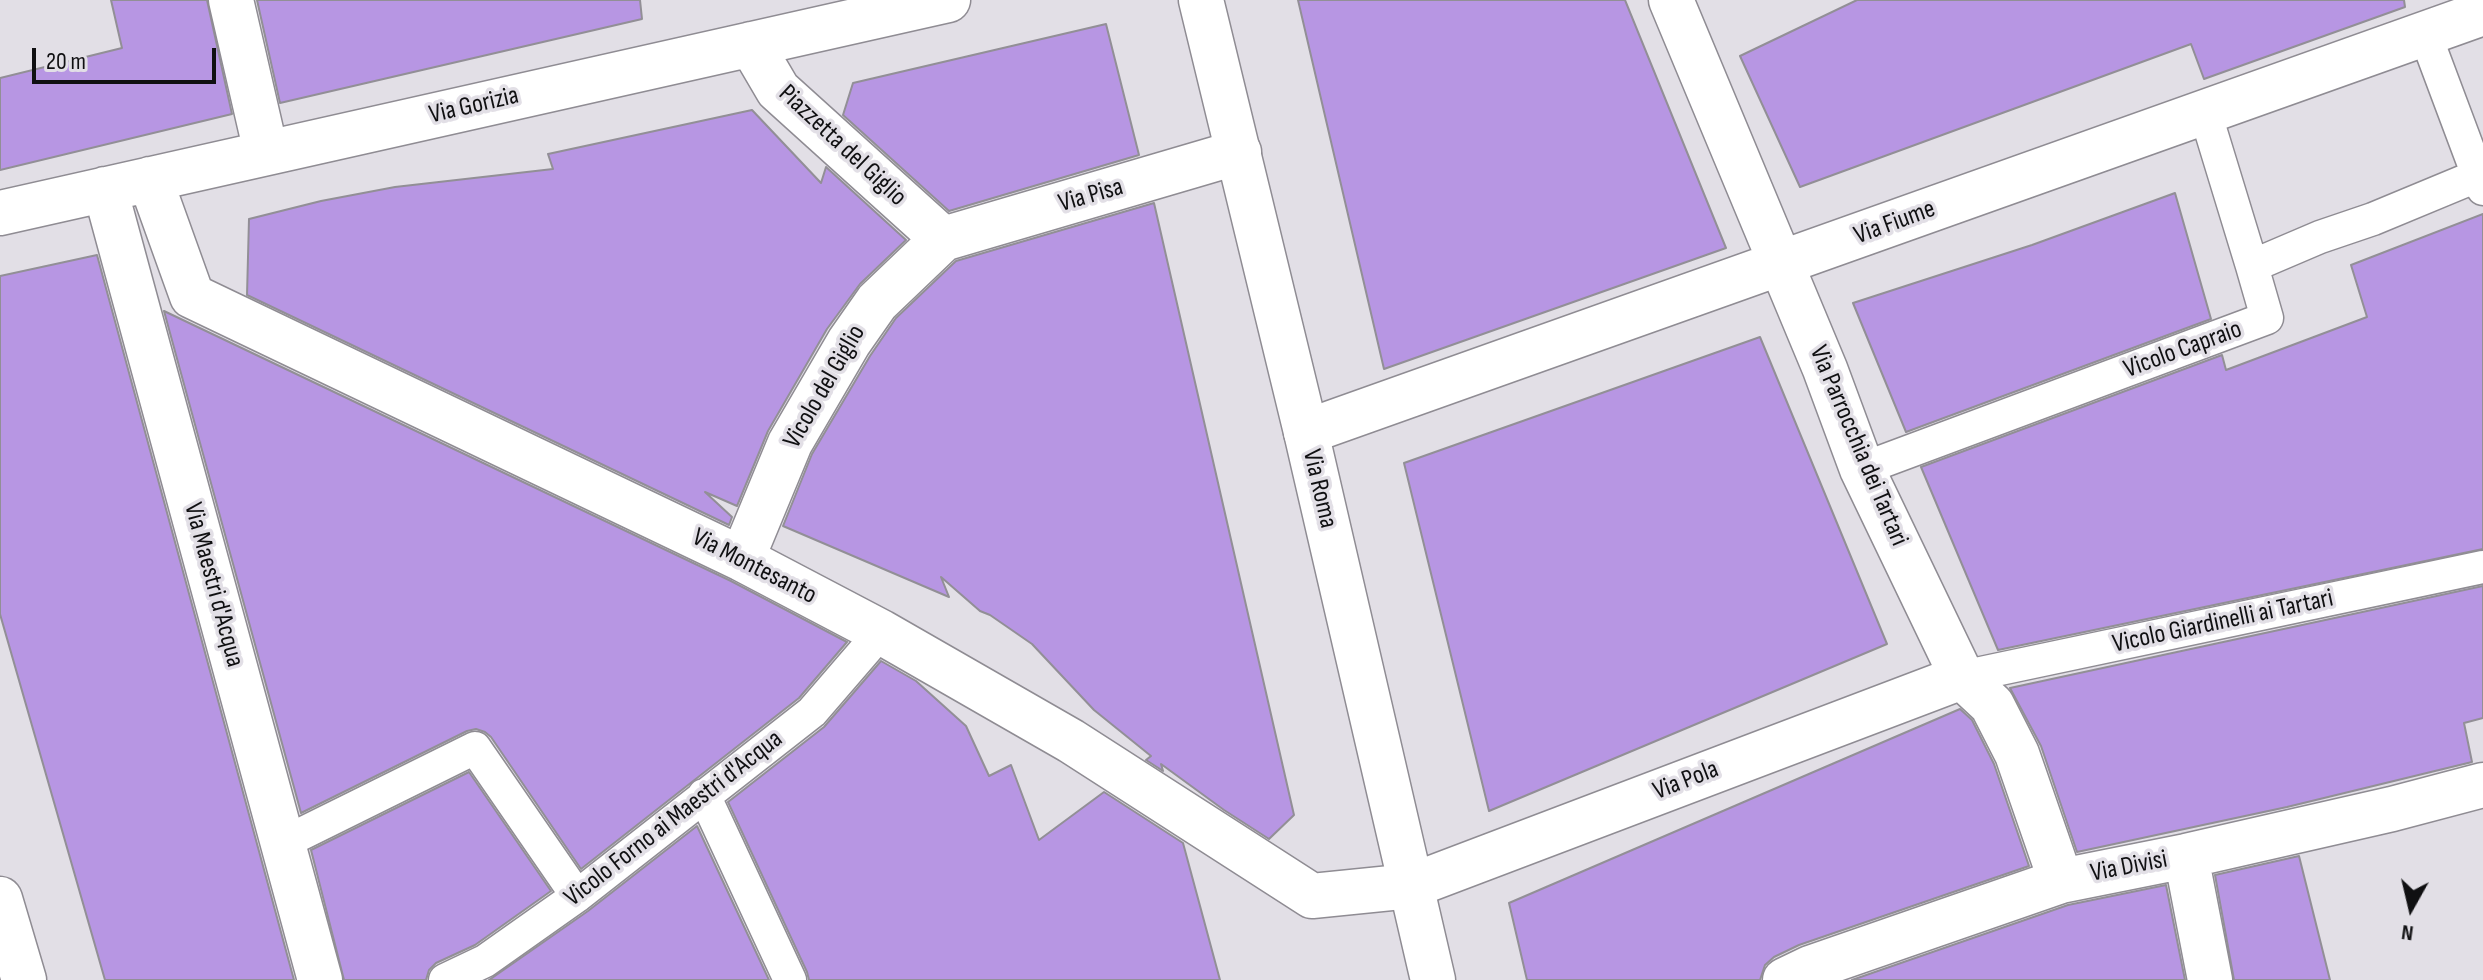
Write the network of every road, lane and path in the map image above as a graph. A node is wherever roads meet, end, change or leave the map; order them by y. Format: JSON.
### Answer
{"nodes":[{"id":1,"x":231,"y":0,"type":"edge"},
{"id":2,"x":948,"y":0,"type":"edge"},
{"id":3,"x":1201,"y":0,"type":"edge"},
{"id":4,"x":1671,"y":0,"type":"edge"},
{"id":5,"x":2483,"y":13,"type":"edge"},
{"id":6,"x":2425,"y":34,"type":"junction"},
{"id":7,"x":751,"y":44,"type":"junction"},
{"id":8,"x":2205,"y":112,"type":"junction"},
{"id":9,"x":266,"y":152,"type":"junction"},
{"id":10,"x":1239,"y":152,"type":"junction"},
{"id":11,"x":150,"y":179,"type":"junction"},
{"id":12,"x":2481,"y":182,"type":"edge"},
{"id":13,"x":105,"y":189,"type":"junction"},
{"id":14,"x":0,"y":213,"type":"edge"},
{"id":15,"x":943,"y":239,"type":"junction"},
{"id":16,"x":1780,"y":264,"type":"junction"},
{"id":17,"x":2252,"y":266,"type":"junction"},
{"id":18,"x":1306,"y":432,"type":"junction"},
{"id":19,"x":1862,"y":469,"type":"junction"},
{"id":20,"x":742,"y":559,"type":"junction"},
{"id":21,"x":2483,"y":567,"type":"edge"},
{"id":22,"x":881,"y":632,"type":"junction"},
{"id":23,"x":1962,"y":677,"type":"junction"},
{"id":24,"x":2483,"y":785,"type":"edge"},
{"id":25,"x":704,"y":795,"type":"junction"},
{"id":26,"x":283,"y":843,"type":"junction"},
{"id":27,"x":2186,"y":856,"type":"junction"},
{"id":28,"x":2061,"y":881,"type":"junction"},
{"id":29,"x":1411,"y":886,"type":"junction"},
{"id":30,"x":577,"y":896,"type":"junction"},
{"id":31,"x":0,"y":899,"type":"edge"},
{"id":32,"x":24,"y":980,"type":"edge"},
{"id":33,"x":320,"y":980,"type":"edge"},
{"id":34,"x":445,"y":980,"type":"edge"},
{"id":35,"x":790,"y":980,"type":"edge"},
{"id":36,"x":1433,"y":980,"type":"edge"},
{"id":37,"x":1785,"y":980,"type":"edge"},
{"id":38,"x":2210,"y":980,"type":"edge"}],
"edges":[{"from":1,"to":9,"type":"street"},
{"from":2,"to":7,"type":"street","name":"Via Gorizia"},
{"from":3,"to":10,"type":"street","name":"Via Roma"},
{"from":4,"to":16,"type":"street","name":"Via Parrocchia dei Tartari"},
{"from":5,"to":6,"type":"street","name":"Via Fiume"},
{"from":6,"to":8,"type":"street","name":"Via Fiume"},
{"from":6,"to":12,"type":"lane"},
{"from":7,"to":9,"type":"street","name":"Via Gorizia"},
{"from":7,"to":15,"type":"street","name":"Piazzetta del Giglio"},
{"from":8,"to":16,"type":"street","name":"Via Fiume"},
{"from":8,"to":17,"type":"lane"},
{"from":9,"to":11,"type":"street","name":"Via Gorizia"},
{"from":10,"to":15,"type":"street","name":"Via Pisa"},
{"from":10,"to":18,"type":"street","name":"Via Roma"},
{"from":11,"to":13,"type":"street","name":"Via Gorizia"},
{"from":11,"to":20,"type":"street","name":"Via Montesanto"},
{"from":12,"to":17,"type":"lane"},
{"from":13,"to":14,"type":"street","name":"Via Gorizia"},
{"from":13,"to":26,"type":"street","name":"Via Maestri d'Acqua"},
{"from":15,"to":20,"type":"street","name":"Vicolo del Giglio"},
{"from":16,"to":18,"type":"street","name":"Via Fiume"},
{"from":16,"to":19,"type":"street","name":"Via Parrocchia dei Tartari"},
{"from":17,"to":19,"type":"lane","name":"Vicolo Capraio"},
{"from":18,"to":29,"type":"street","name":"Via Roma"},
{"from":19,"to":23,"type":"street","name":"Via Parrocchia dei Tartari"},
{"from":20,"to":22,"type":"street","name":"Via Montesanto"},
{"from":21,"to":23,"type":"lane","name":"Vicolo Giardinelli ai Tartari"},
{"from":22,"to":25,"type":"lane","name":"Vicolo Forno ai Maestri d'Acqua"},
{"from":22,"to":29,"type":"street","name":"Via Montesanto"},
{"from":23,"to":28,"type":"street","name":"Via Parrocchia dei Tartari"},
{"from":23,"to":29,"type":"street","name":"Via Pola"},
{"from":24,"to":27,"type":"street","name":"Via Divisi"},
{"from":25,"to":30,"type":"lane","name":"Vicolo Forno ai Maestri d'Acqua"},
{"from":25,"to":35,"type":"lane"},
{"from":26,"to":30,"type":"lane"},
{"from":26,"to":33,"type":"street","name":"Via Maestri d'Acqua"},
{"from":27,"to":28,"type":"street","name":"Via Divisi"},
{"from":27,"to":38,"type":"street"},
{"from":28,"to":37,"type":"street","name":"Via Divisi"},
{"from":29,"to":36,"type":"street","name":"Via Roma"},
{"from":30,"to":34,"type":"lane","name":"Vicolo Forno ai Maestri d'Acqua"},
{"from":31,"to":32,"type":"street"}]}
